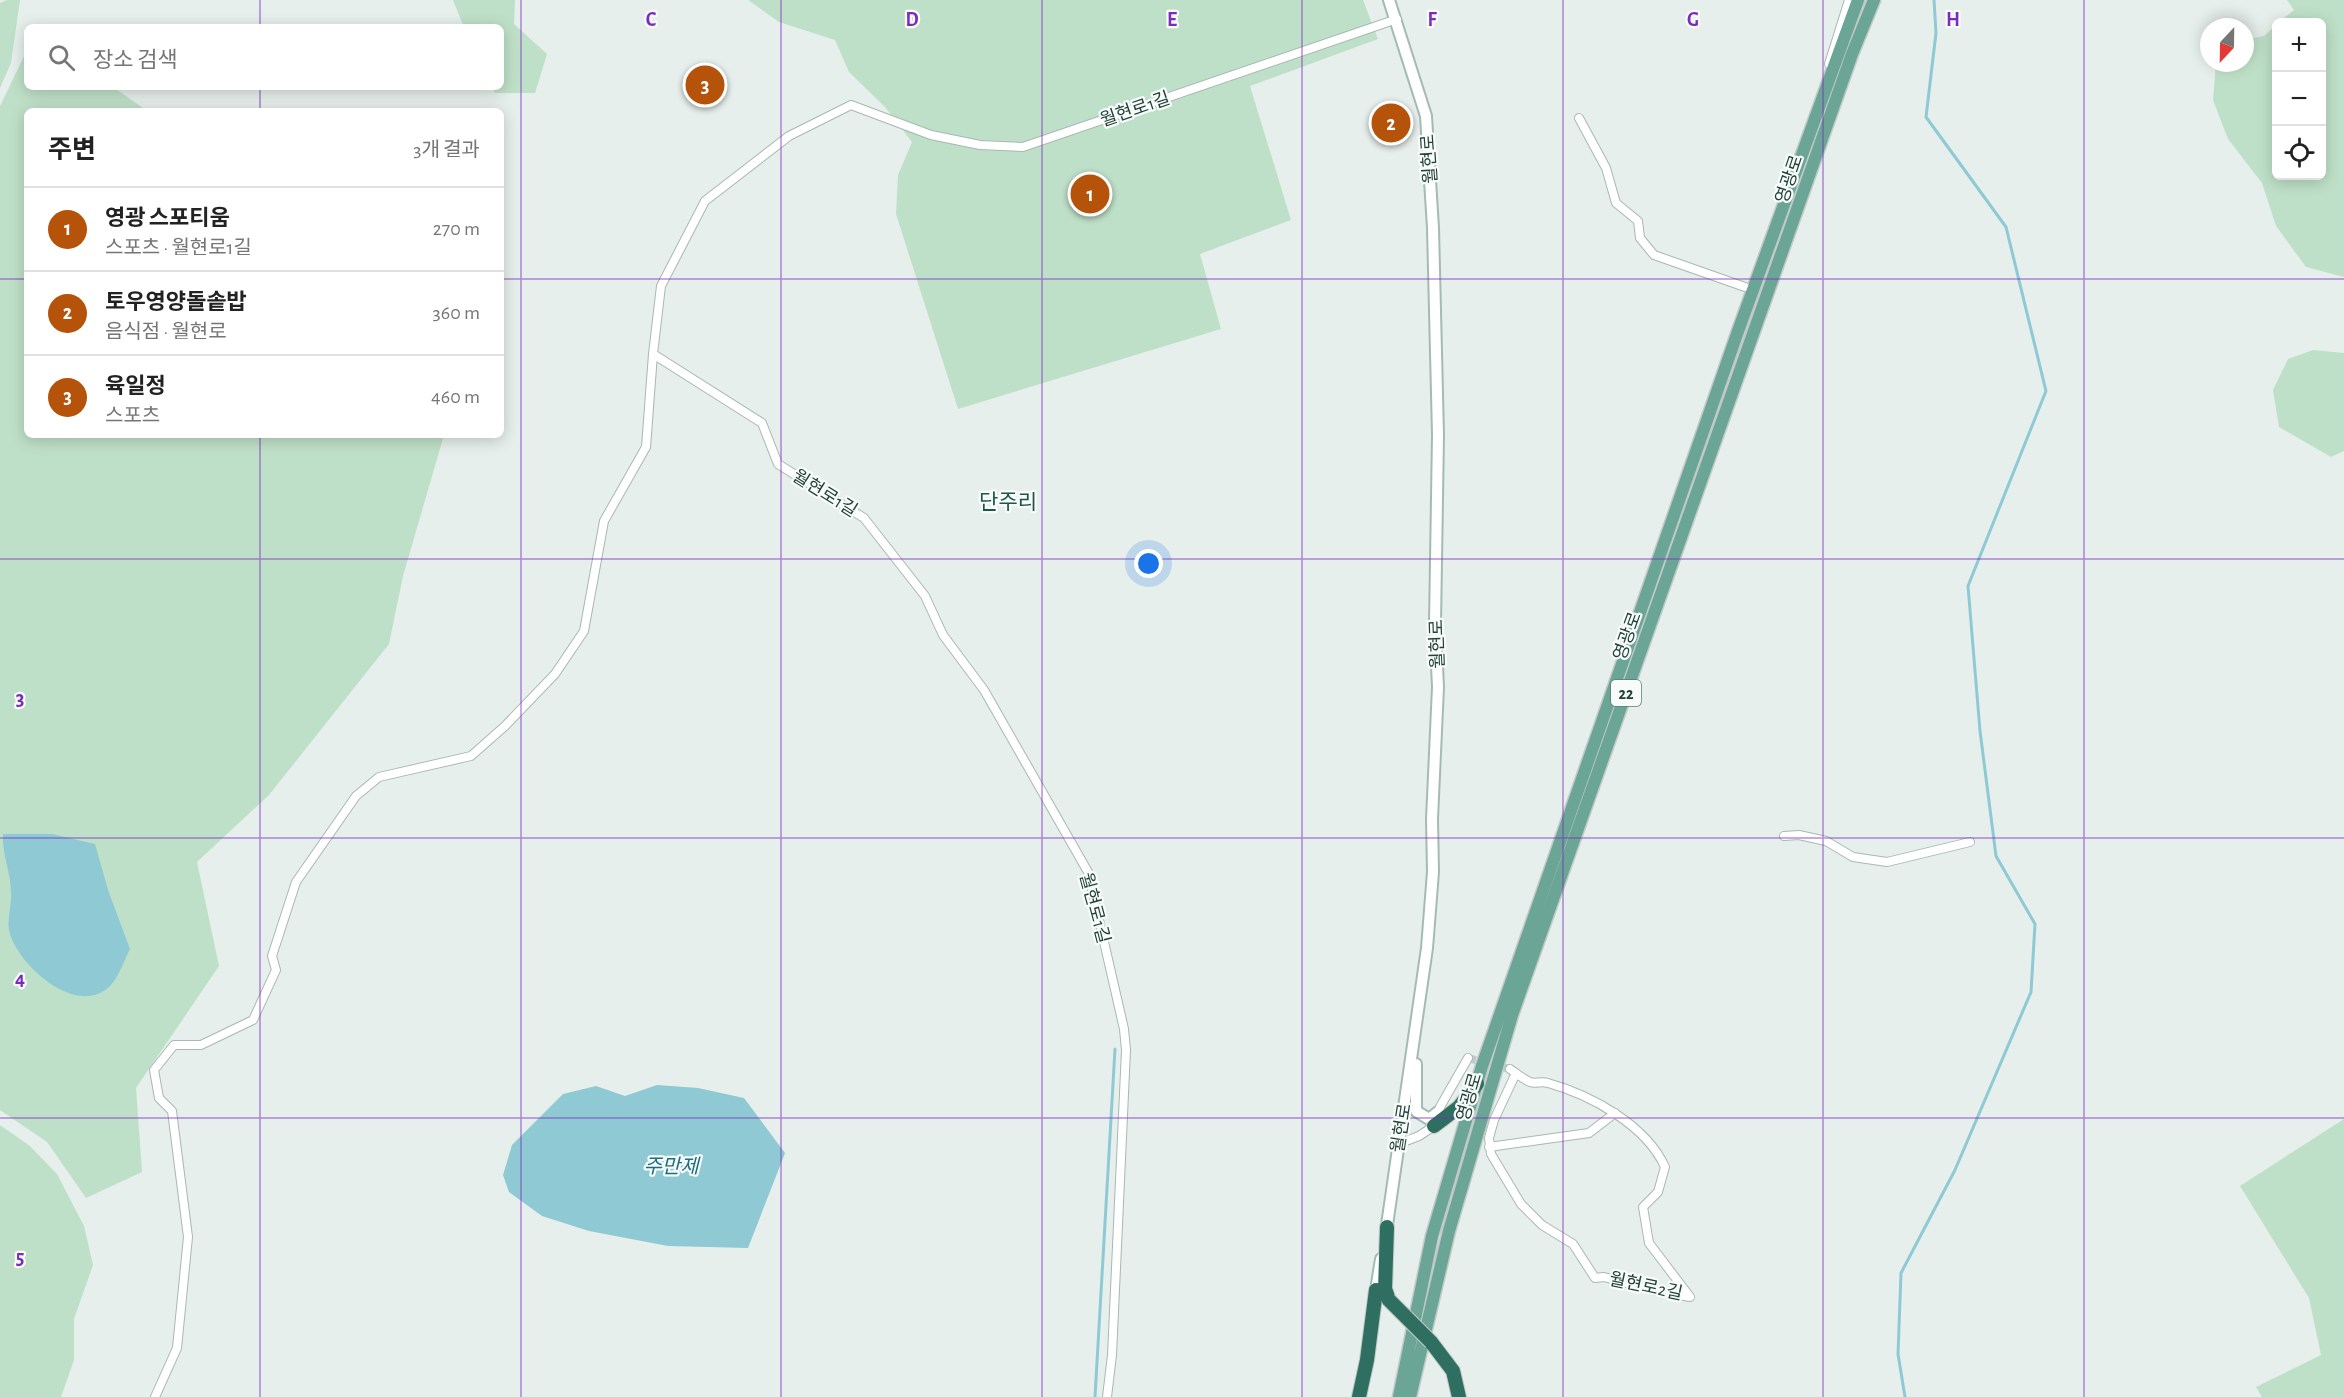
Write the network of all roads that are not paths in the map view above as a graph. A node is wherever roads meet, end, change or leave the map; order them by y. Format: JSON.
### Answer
{"nodes":[{"id":1,"x":1389,"y":0,"type":"edge"},
{"id":2,"x":1849,"y":0,"type":"edge"},
{"id":3,"x":1858,"y":0,"type":"edge"},
{"id":4,"x":1874,"y":0,"type":"edge"},
{"id":5,"x":1397,"y":19,"type":"junction"},
{"id":6,"x":1579,"y":118,"type":"dead end"},
{"id":7,"x":1812,"y":125,"type":"junction"},
{"id":8,"x":1745,"y":287,"type":"dead end"},
{"id":9,"x":653,"y":354,"type":"junction"},
{"id":10,"x":1784,"y":836,"type":"dead end"},
{"id":11,"x":1970,"y":843,"type":"dead end"},
{"id":12,"x":1417,"y":1019,"type":"junction"},
{"id":13,"x":1468,"y":1058,"type":"dead end"},
{"id":14,"x":1477,"y":1084,"type":"junction"},
{"id":15,"x":1615,"y":1113,"type":"junction"},
{"id":16,"x":1436,"y":1119,"type":"junction"},
{"id":17,"x":1398,"y":1144,"type":"junction"},
{"id":18,"x":1489,"y":1147,"type":"junction"},
{"id":19,"x":1387,"y":1227,"type":"junction"},
{"id":20,"x":1376,"y":1290,"type":"joint"},
{"id":21,"x":155,"y":1397,"type":"edge"},
{"id":22,"x":1107,"y":1397,"type":"edge"},
{"id":23,"x":1359,"y":1397,"type":"edge"},
{"id":24,"x":1399,"y":1397,"type":"edge"},
{"id":25,"x":1410,"y":1397,"type":"edge"},
{"id":26,"x":1459,"y":1397,"type":"edge"}],
"edges":[{"from":1,"to":5,"type":"street","name":"월현로"},
{"from":2,"to":7,"type":"street"},
{"from":3,"to":7,"type":"main road","name":"영광로","number":"22"},
{"from":4,"to":25,"type":"main road","name":"영광로","number":"22"},
{"from":5,"to":9,"type":"street","name":"월현로1길"},
{"from":5,"to":12,"type":"street","name":"월현로"},
{"from":6,"to":8,"type":"street"},
{"from":7,"to":14,"type":"main road","name":"영광로","number":"22"},
{"from":9,"to":21,"type":"street"},
{"from":9,"to":22,"type":"street","name":"월현로1길"},
{"from":10,"to":11,"type":"street"},
{"from":12,"to":16,"type":"street"},
{"from":12,"to":17,"type":"street","name":"월현로"},
{"from":13,"to":16,"type":"street"},
{"from":14,"to":16,"type":"highway"},
{"from":14,"to":24,"type":"main road","name":"영광로","number":"22"},
{"from":15,"to":18,"type":"street"},
{"from":15,"to":18,"type":"street","name":"월현로2길"},
{"from":15,"to":18,"type":"street","name":"월현로2길"},
{"from":16,"to":17,"type":"street"},
{"from":17,"to":19,"type":"street","name":"월현로"},
{"from":19,"to":20,"type":"street","name":"월현로"},
{"from":19,"to":26,"type":"highway","bridge":true},
{"from":20,"to":23,"type":"highway"}]}
